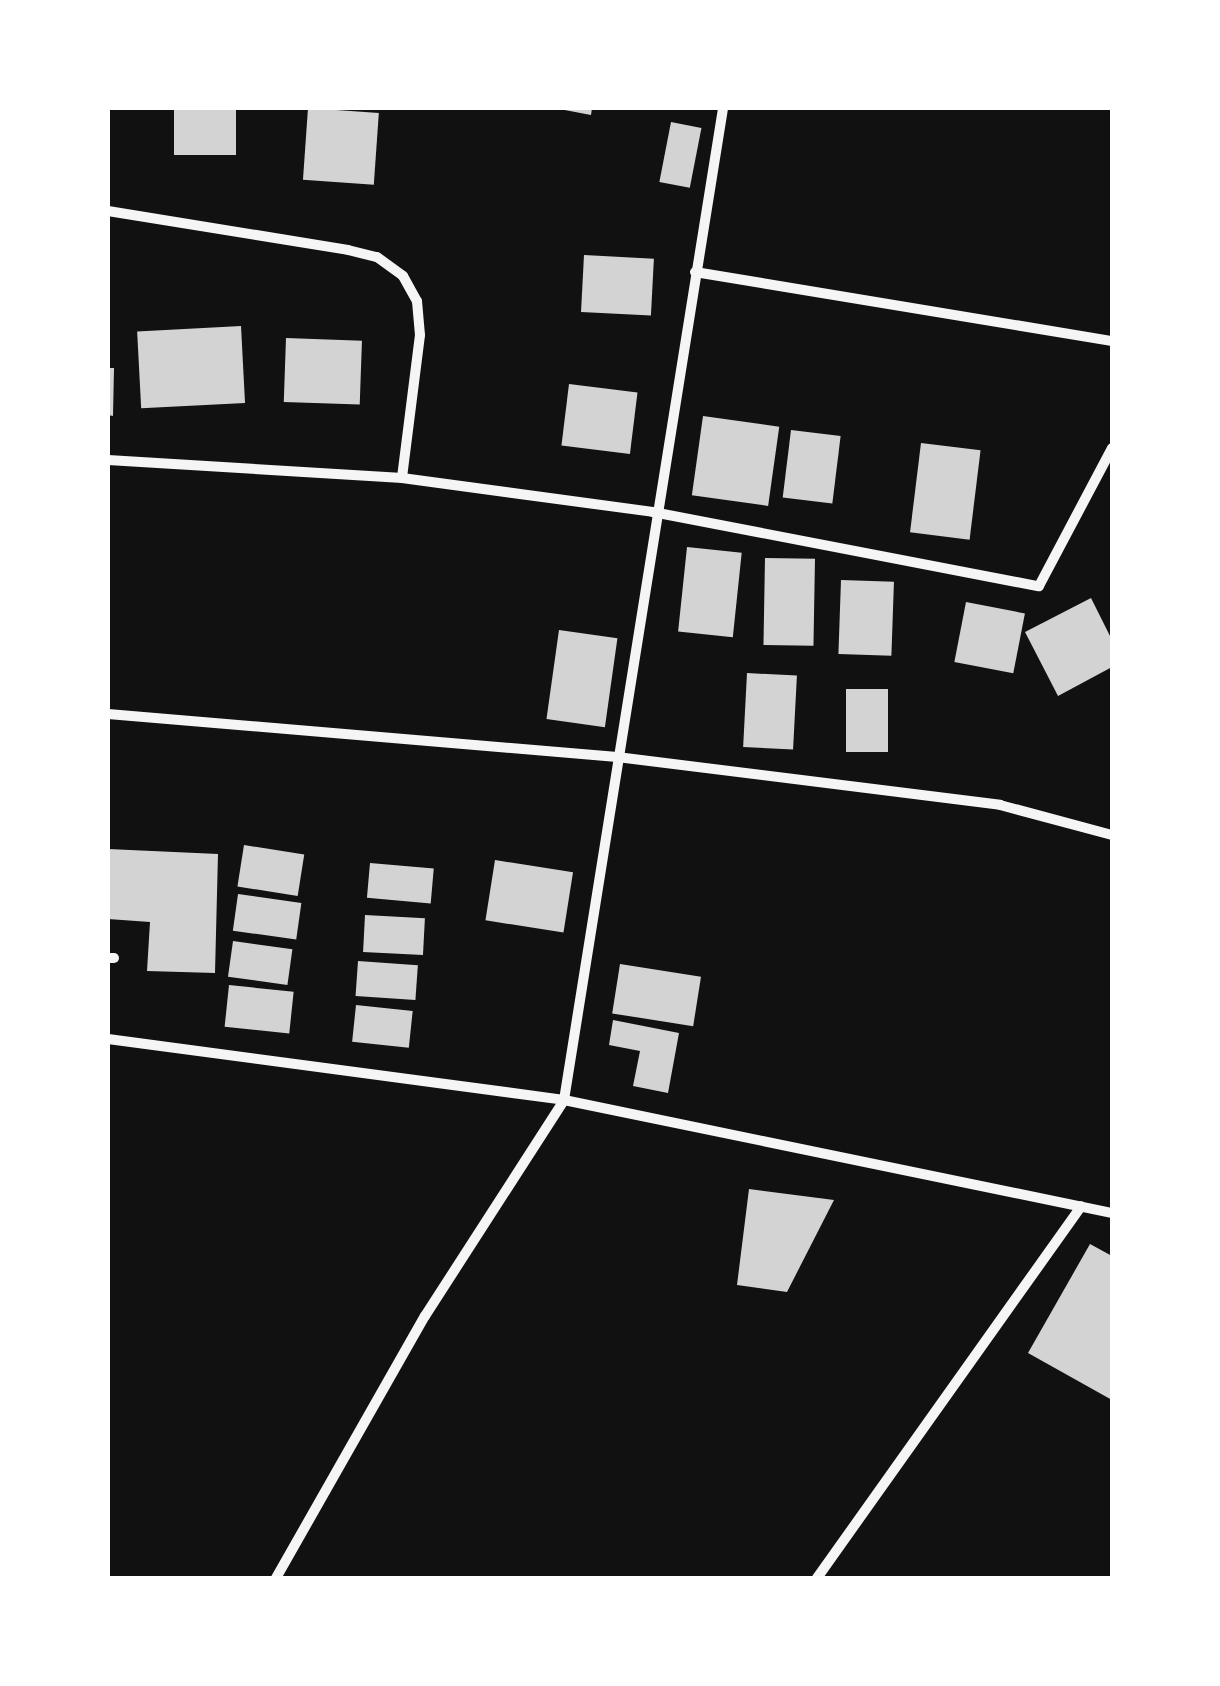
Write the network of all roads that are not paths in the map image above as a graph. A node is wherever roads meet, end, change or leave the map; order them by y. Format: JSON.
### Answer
{"nodes":[{"id":1,"x":722,"y":108,"type":"edge"},
{"id":2,"x":108,"y":211,"type":"edge"},
{"id":3,"x":695,"y":272,"type":"junction"},
{"id":4,"x":1112,"y":341,"type":"edge"},
{"id":5,"x":1112,"y":448,"type":"edge"},
{"id":6,"x":108,"y":460,"type":"edge"},
{"id":7,"x":402,"y":478,"type":"junction"},
{"id":8,"x":653,"y":512,"type":"junction"},
{"id":9,"x":108,"y":714,"type":"edge"},
{"id":10,"x":617,"y":757,"type":"junction"},
{"id":11,"x":1112,"y":836,"type":"edge"},
{"id":12,"x":108,"y":1040,"type":"edge"},
{"id":13,"x":564,"y":1100,"type":"junction"},
{"id":14,"x":1081,"y":1206,"type":"junction"},
{"id":15,"x":1112,"y":1213,"type":"edge"},
{"id":16,"x":276,"y":1578,"type":"edge"},
{"id":17,"x":817,"y":1578,"type":"edge"}],
"edges":[{"from":1,"to":3,"type":"street"},
{"from":2,"to":7,"type":"street"},
{"from":3,"to":4,"type":"street"},
{"from":3,"to":8,"type":"street"},
{"from":5,"to":8,"type":"street"},
{"from":6,"to":7,"type":"street"},
{"from":7,"to":8,"type":"street"},
{"from":8,"to":10,"type":"street"},
{"from":9,"to":10,"type":"street"},
{"from":10,"to":11,"type":"street"},
{"from":10,"to":13,"type":"street"},
{"from":12,"to":13,"type":"street"},
{"from":13,"to":14,"type":"street"},
{"from":13,"to":16,"type":"street"},
{"from":14,"to":15,"type":"street"},
{"from":14,"to":17,"type":"street"}]}
